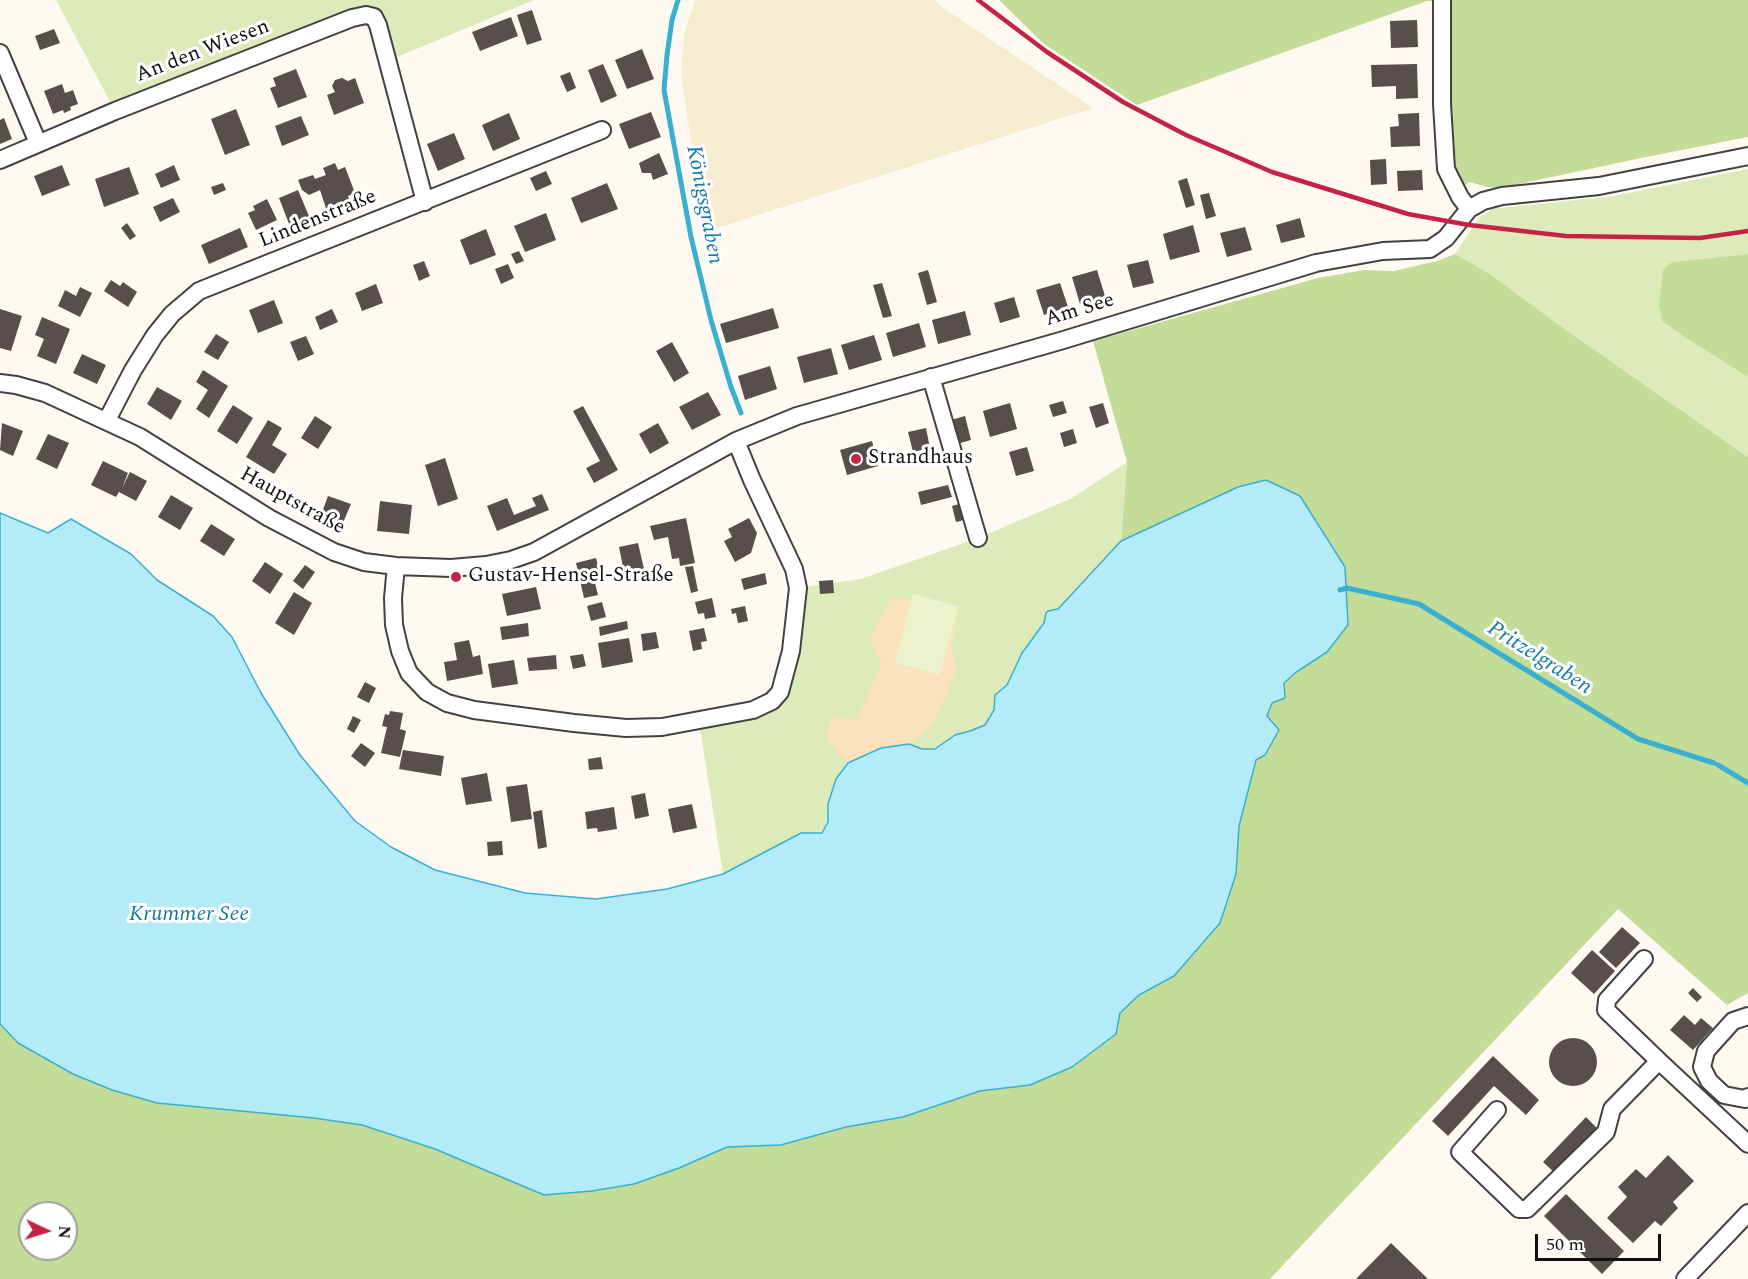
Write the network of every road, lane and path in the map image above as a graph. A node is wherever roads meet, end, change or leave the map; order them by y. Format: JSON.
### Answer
{"nodes":[{"id":1,"x":1442,"y":2,"type":"dead end"},
{"id":2,"x":0,"y":53,"type":"edge"},
{"id":3,"x":602,"y":130,"type":"dead end"},
{"id":4,"x":38,"y":143,"type":"junction"},
{"id":5,"x":1748,"y":156,"type":"edge"},
{"id":6,"x":0,"y":160,"type":"edge"},
{"id":7,"x":425,"y":202,"type":"junction"},
{"id":8,"x":1469,"y":209,"type":"junction"},
{"id":9,"x":931,"y":377,"type":"junction"},
{"id":10,"x":0,"y":383,"type":"edge"},
{"id":11,"x":107,"y":420,"type":"junction"},
{"id":12,"x":736,"y":441,"type":"junction"},
{"id":13,"x":978,"y":538,"type":"dead end"},
{"id":14,"x":396,"y":566,"type":"junction"},
{"id":15,"x":1644,"y":958,"type":"dead end"},
{"id":16,"x":1748,"y":1016,"type":"edge"},
{"id":17,"x":1659,"y":1061,"type":"junction"},
{"id":18,"x":1748,"y":1097,"type":"edge"},
{"id":19,"x":1497,"y":1110,"type":"dead end"},
{"id":20,"x":1748,"y":1144,"type":"edge"},
{"id":21,"x":1748,"y":1213,"type":"edge"},
{"id":22,"x":1685,"y":1279,"type":"edge"}],
"edges":[{"from":1,"to":8,"type":"street"},
{"from":2,"to":4,"type":"street"},
{"from":3,"to":7,"type":"street","name":"Lindenstraße"},
{"from":4,"to":6,"type":"street","name":"An den Wiesen"},
{"from":4,"to":7,"type":"street","name":"An den Wiesen"},
{"from":5,"to":8,"type":"street"},
{"from":7,"to":11,"type":"street","name":"Lindenstraße"},
{"from":8,"to":9,"type":"street","name":"Am See"},
{"from":9,"to":12,"type":"street","name":"Am See"},
{"from":9,"to":13,"type":"street"},
{"from":10,"to":11,"type":"street","name":"Hauptstraße"},
{"from":11,"to":14,"type":"street","name":"Hauptstraße"},
{"from":12,"to":14,"type":"street","name":"Hauptstraße"},
{"from":12,"to":14,"type":"street"},
{"from":15,"to":17,"type":"street"},
{"from":16,"to":18,"type":"street"},
{"from":17,"to":19,"type":"street"},
{"from":17,"to":20,"type":"street"},
{"from":21,"to":22,"type":"street"}]}
